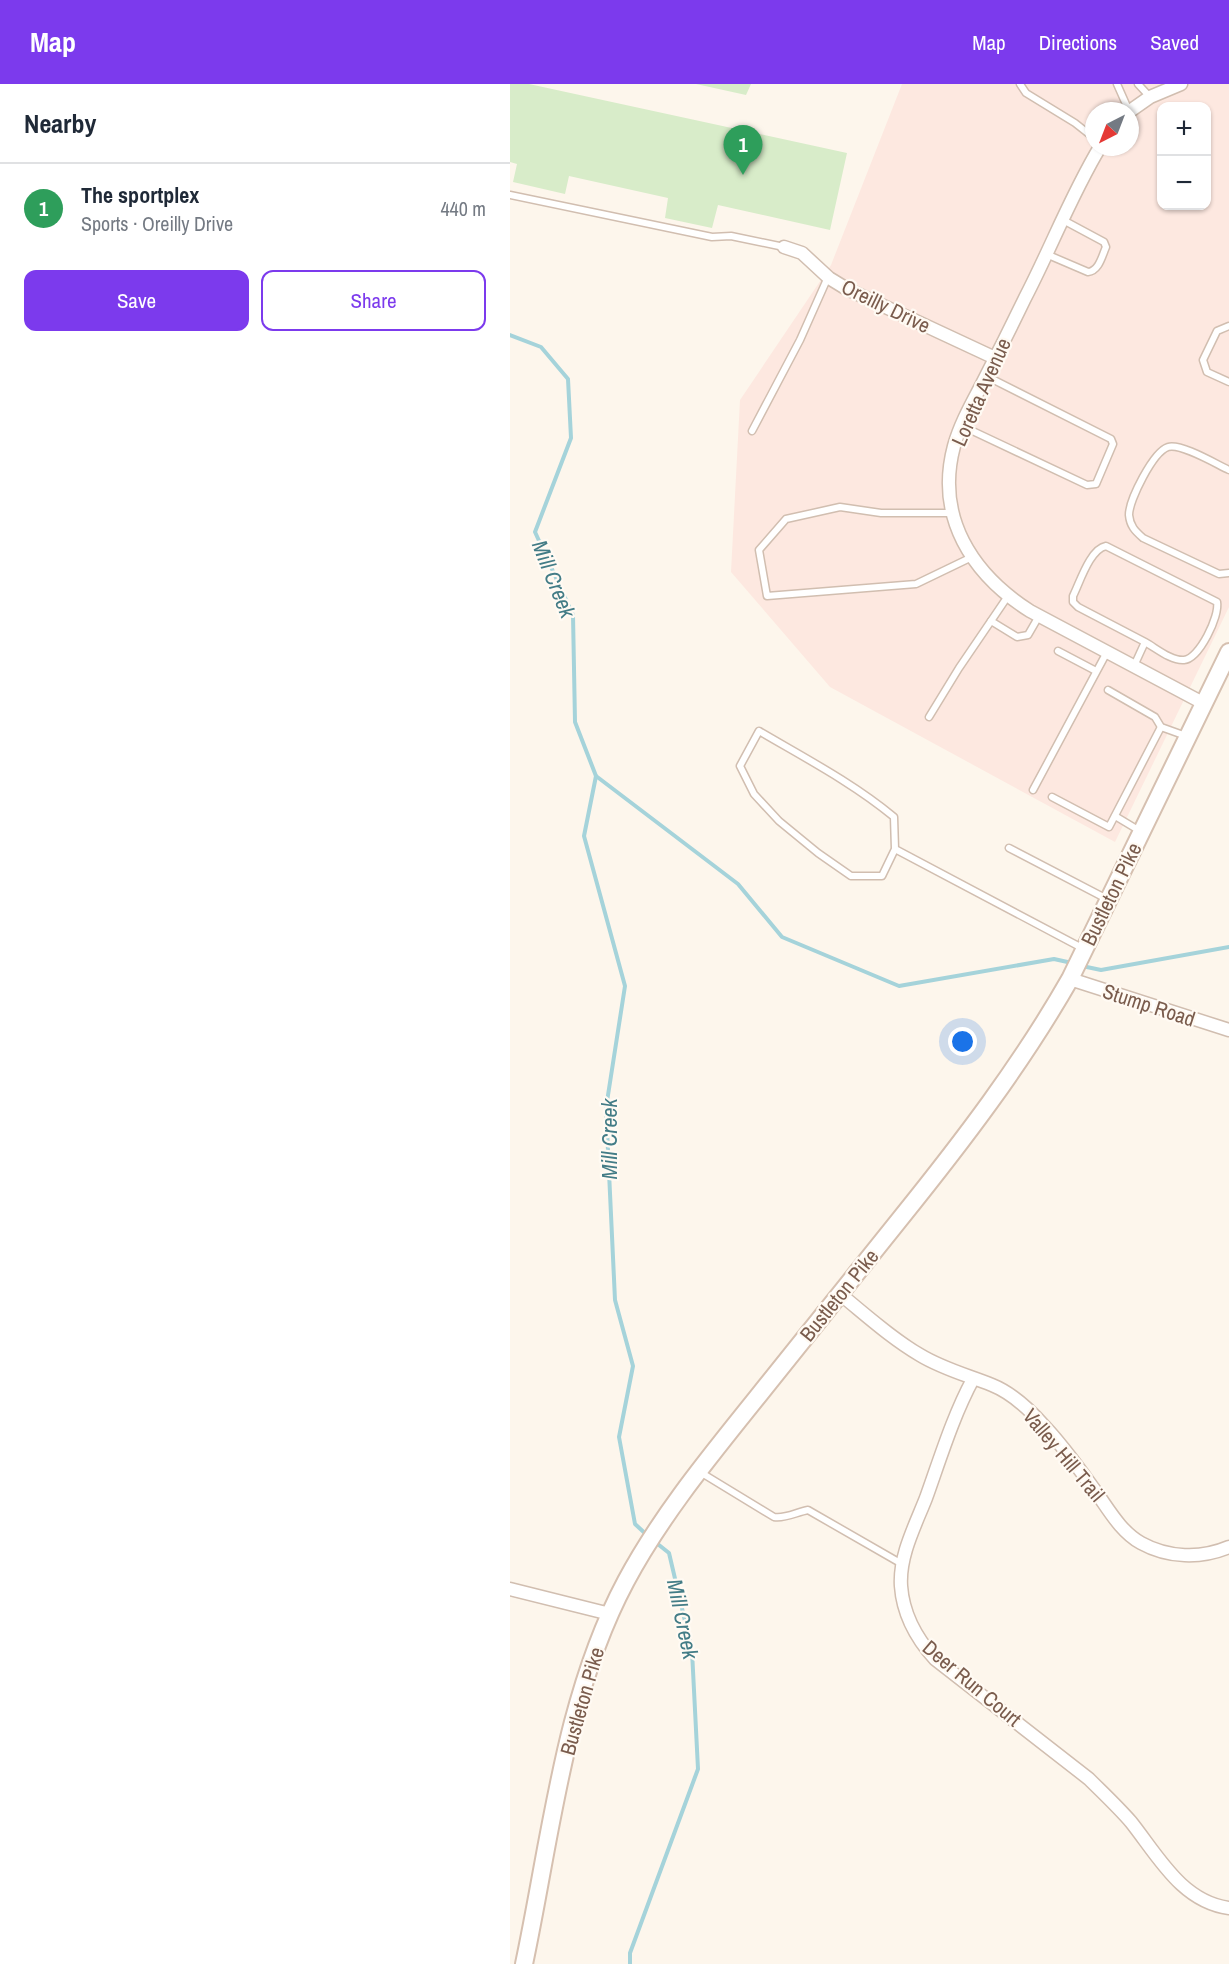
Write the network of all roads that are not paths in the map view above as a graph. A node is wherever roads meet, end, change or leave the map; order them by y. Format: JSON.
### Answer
{"nodes":[{"id":1,"x":1020,"y":84,"type":"edge"},
{"id":2,"x":1117,"y":84,"type":"edge"},
{"id":3,"x":1138,"y":84,"type":"edge"},
{"id":4,"x":1181,"y":84,"type":"edge"},
{"id":5,"x":1150,"y":97,"type":"junction"},
{"id":6,"x":1125,"y":102,"type":"edge"},
{"id":7,"x":1139,"y":104,"type":"edge"},
{"id":8,"x":1085,"y":131,"type":"edge"},
{"id":9,"x":1095,"y":156,"type":"edge"},
{"id":10,"x":510,"y":195,"type":"edge"},
{"id":11,"x":1063,"y":220,"type":"junction"},
{"id":12,"x":784,"y":247,"type":"joint"},
{"id":13,"x":1046,"y":254,"type":"junction"},
{"id":14,"x":828,"y":276,"type":"junction"},
{"id":15,"x":1229,"y":326,"type":"edge"},
{"id":16,"x":995,"y":358,"type":"junction"},
{"id":17,"x":986,"y":376,"type":"junction"},
{"id":18,"x":1229,"y":382,"type":"edge"},
{"id":19,"x":962,"y":426,"type":"junction"},
{"id":20,"x":752,"y":431,"type":"dead end"},
{"id":21,"x":1229,"y":470,"type":"edge"},
{"id":22,"x":954,"y":513,"type":"junction"},
{"id":23,"x":972,"y":557,"type":"junction"},
{"id":24,"x":1229,"y":573,"type":"edge"},
{"id":25,"x":1008,"y":596,"type":"junction"},
{"id":26,"x":1039,"y":616,"type":"junction"},
{"id":27,"x":991,"y":621,"type":"junction"},
{"id":28,"x":1145,"y":642,"type":"junction"},
{"id":29,"x":1058,"y":651,"type":"dead end"},
{"id":30,"x":1107,"y":651,"type":"junction"},
{"id":31,"x":1229,"y":652,"type":"edge"},
{"id":32,"x":1134,"y":666,"type":"junction"},
{"id":33,"x":1096,"y":671,"type":"junction"},
{"id":34,"x":1108,"y":690,"type":"dead end"},
{"id":35,"x":1203,"y":703,"type":"junction"},
{"id":36,"x":929,"y":717,"type":"dead end"},
{"id":37,"x":1161,"y":728,"type":"junction"},
{"id":38,"x":1187,"y":736,"type":"junction"},
{"id":39,"x":1033,"y":790,"type":"dead end"},
{"id":40,"x":1052,"y":796,"type":"dead end"},
{"id":41,"x":1115,"y":816,"type":"junction"},
{"id":42,"x":1141,"y":831,"type":"junction"},
{"id":43,"x":1009,"y":848,"type":"dead end"},
{"id":44,"x":895,"y":849,"type":"junction"},
{"id":45,"x":1108,"y":900,"type":"junction"},
{"id":46,"x":1077,"y":965,"type":"junction"},
{"id":47,"x":1229,"y":1030,"type":"edge"},
{"id":48,"x":840,"y":1294,"type":"junction"},
{"id":49,"x":973,"y":1379,"type":"junction"},
{"id":50,"x":699,"y":1471,"type":"junction"},
{"id":51,"x":1229,"y":1547,"type":"edge"},
{"id":52,"x":902,"y":1563,"type":"junction"},
{"id":53,"x":510,"y":1588,"type":"edge"},
{"id":54,"x":610,"y":1614,"type":"junction"},
{"id":55,"x":1229,"y":1908,"type":"edge"},
{"id":56,"x":524,"y":1964,"type":"edge"}],
"edges":[{"from":1,"to":8,"type":"lane"},
{"from":2,"to":6,"type":"lane"},
{"from":3,"to":5,"type":"lane"},
{"from":4,"to":5,"type":"street"},
{"from":5,"to":7,"type":"street"},
{"from":9,"to":11,"type":"street","name":"Loretta Avenue"},
{"from":10,"to":12,"type":"lane"},
{"from":11,"to":13,"type":"street","name":"Loretta Avenue"},
{"from":11,"to":13,"type":"lane"},
{"from":12,"to":14,"type":"street","name":"Oreilly Drive"},
{"from":13,"to":16,"type":"street","name":"Loretta Avenue"},
{"from":14,"to":16,"type":"street","name":"Oreilly Drive"},
{"from":14,"to":20,"type":"lane"},
{"from":15,"to":18,"type":"lane"},
{"from":16,"to":17,"type":"street","name":"Loretta Avenue"},
{"from":17,"to":19,"type":"street","name":"Loretta Avenue"},
{"from":17,"to":19,"type":"lane"},
{"from":19,"to":22,"type":"street","name":"Loretta Avenue"},
{"from":21,"to":24,"type":"lane"},
{"from":22,"to":23,"type":"street","name":"Loretta Avenue"},
{"from":22,"to":23,"type":"lane"},
{"from":23,"to":25,"type":"street","name":"Loretta Avenue"},
{"from":25,"to":26,"type":"street","name":"Loretta Avenue"},
{"from":25,"to":27,"type":"lane"},
{"from":26,"to":27,"type":"lane"},
{"from":26,"to":30,"type":"street","name":"Loretta Avenue"},
{"from":27,"to":36,"type":"lane"},
{"from":28,"to":28,"type":"lane"},
{"from":28,"to":32,"type":"lane"},
{"from":29,"to":33,"type":"lane"},
{"from":30,"to":32,"type":"street","name":"Loretta Avenue"},
{"from":30,"to":33,"type":"lane"},
{"from":31,"to":35,"type":"main road","name":"Bustleton Pike"},
{"from":32,"to":35,"type":"street","name":"Loretta Avenue"},
{"from":33,"to":39,"type":"lane"},
{"from":34,"to":37,"type":"lane"},
{"from":35,"to":38,"type":"main road","name":"Bustleton Pike"},
{"from":37,"to":38,"type":"lane"},
{"from":37,"to":41,"type":"lane"},
{"from":38,"to":42,"type":"main road","name":"Bustleton Pike"},
{"from":40,"to":41,"type":"lane"},
{"from":41,"to":42,"type":"lane"},
{"from":42,"to":45,"type":"main road","name":"Bustleton Pike"},
{"from":43,"to":45,"type":"lane"},
{"from":44,"to":44,"type":"lane"},
{"from":44,"to":46,"type":"lane"},
{"from":45,"to":46,"type":"main road","name":"Bustleton Pike"},
{"from":46,"to":47,"type":"street","name":"Stump Road"},
{"from":46,"to":48,"type":"main road","name":"Bustleton Pike"},
{"from":48,"to":49,"type":"street","name":"Valley Hill Trail"},
{"from":48,"to":50,"type":"main road","name":"Bustleton Pike"},
{"from":49,"to":51,"type":"street","name":"Valley Hill Trail"},
{"from":49,"to":52,"type":"street","name":"Deer Run Court"},
{"from":50,"to":52,"type":"lane"},
{"from":50,"to":54,"type":"main road","name":"Bustleton Pike"},
{"from":52,"to":55,"type":"street","name":"Deer Run Court"},
{"from":53,"to":54,"type":"street"},
{"from":54,"to":56,"type":"main road","name":"Bustleton Pike"}]}
